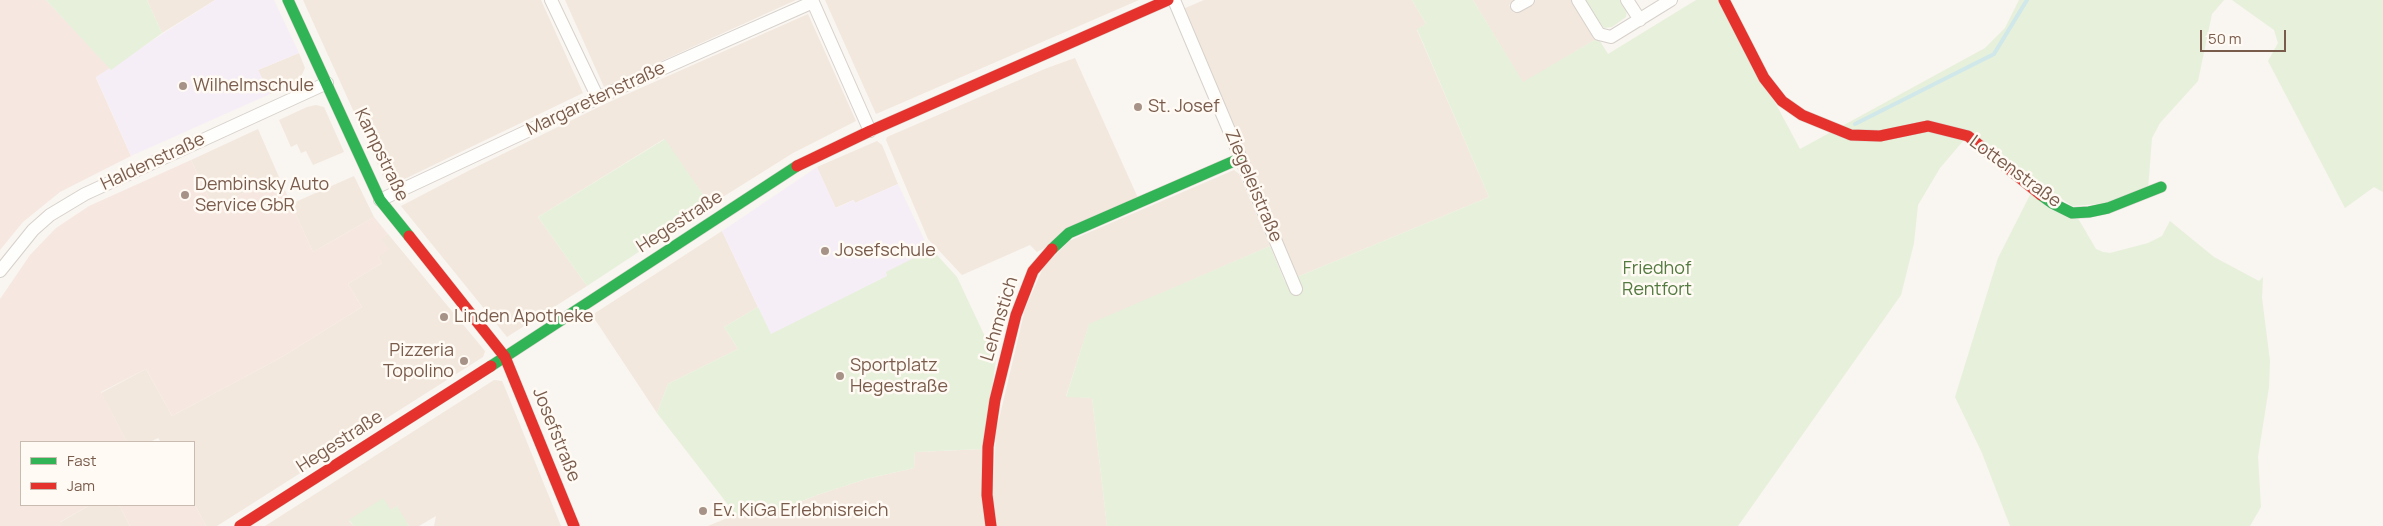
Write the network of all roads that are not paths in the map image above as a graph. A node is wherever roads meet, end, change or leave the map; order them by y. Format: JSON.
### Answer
{"nodes":[{"id":1,"x":288,"y":0,"type":"edge"},
{"id":2,"x":551,"y":0,"type":"edge"},
{"id":3,"x":1168,"y":0,"type":"edge"},
{"id":4,"x":1174,"y":0,"type":"edge"},
{"id":5,"x":1578,"y":0,"type":"edge"},
{"id":6,"x":1627,"y":0,"type":"edge"},
{"id":7,"x":1671,"y":0,"type":"edge"},
{"id":8,"x":1724,"y":0,"type":"edge"},
{"id":9,"x":813,"y":1,"type":"edge"},
{"id":10,"x":1640,"y":20,"type":"junction"},
{"id":11,"x":327,"y":83,"type":"junction"},
{"id":12,"x":598,"y":98,"type":"junction"},
{"id":13,"x":870,"y":131,"type":"junction"},
{"id":14,"x":1241,"y":158,"type":"junction"},
{"id":15,"x":2161,"y":187,"type":"dead end"},
{"id":16,"x":380,"y":200,"type":"junction"},
{"id":17,"x":0,"y":271,"type":"edge"},
{"id":18,"x":1296,"y":289,"type":"dead end"},
{"id":19,"x":505,"y":357,"type":"junction"},
{"id":20,"x":240,"y":526,"type":"edge"},
{"id":21,"x":574,"y":526,"type":"edge"},
{"id":22,"x":991,"y":526,"type":"edge"}],
"edges":[{"from":1,"to":11,"type":"street","name":"Kampstraße"},
{"from":2,"to":12,"type":"street"},
{"from":3,"to":13,"type":"street","name":"Hegestraße"},
{"from":4,"to":14,"type":"street","name":"Ziegeleistraße"},
{"from":5,"to":10,"type":"street"},
{"from":6,"to":10,"type":"street"},
{"from":7,"to":10,"type":"street"},
{"from":8,"to":15,"type":"street","name":"Lottenstraße"},
{"from":9,"to":12,"type":"street","name":"Margaretenstraße"},
{"from":9,"to":13,"type":"street"},
{"from":11,"to":16,"type":"street","name":"Kampstraße"},
{"from":11,"to":17,"type":"street","name":"Haldenstraße"},
{"from":12,"to":16,"type":"street","name":"Margaretenstraße"},
{"from":13,"to":19,"type":"street","name":"Hegestraße"},
{"from":14,"to":18,"type":"street","name":"Ziegeleistraße"},
{"from":14,"to":22,"type":"street","name":"Lehmstich"},
{"from":16,"to":19,"type":"street","name":"Kampstraße"},
{"from":19,"to":20,"type":"street","name":"Hegestraße"},
{"from":19,"to":21,"type":"street","name":"Josefstraße"}]}
